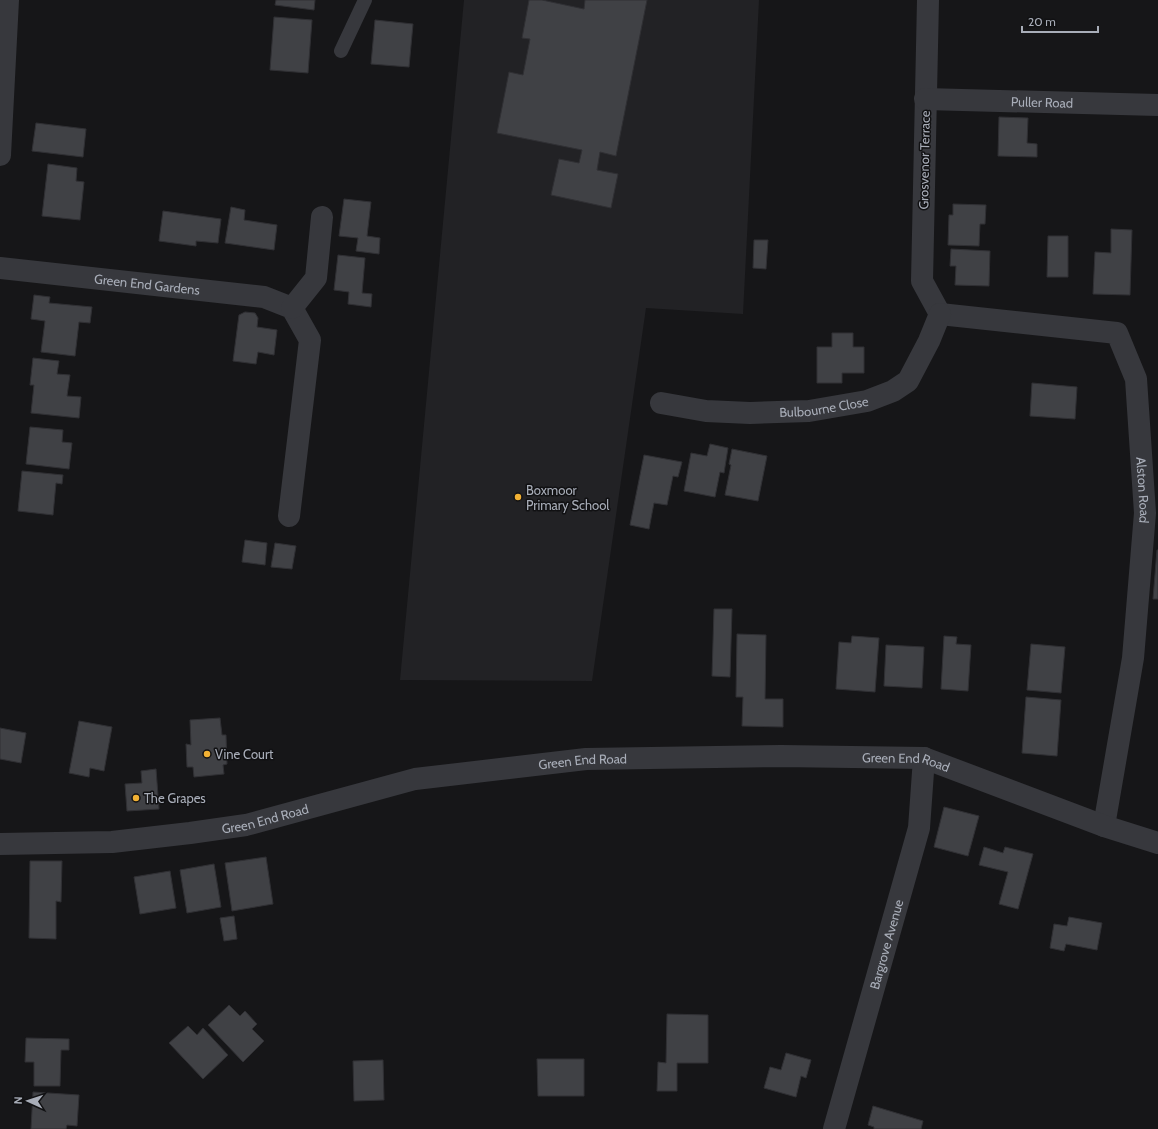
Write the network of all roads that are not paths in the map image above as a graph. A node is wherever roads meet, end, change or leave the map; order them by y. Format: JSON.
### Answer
{"nodes":[{"id":1,"x":8,"y":0,"type":"edge"},
{"id":2,"x":365,"y":0,"type":"edge"},
{"id":3,"x":928,"y":0,"type":"edge"},
{"id":4,"x":341,"y":51,"type":"dead end"},
{"id":5,"x":926,"y":99,"type":"junction"},
{"id":6,"x":1158,"y":105,"type":"edge"},
{"id":7,"x":0,"y":155,"type":"edge"},
{"id":8,"x":322,"y":217,"type":"dead end"},
{"id":9,"x":0,"y":268,"type":"edge"},
{"id":10,"x":292,"y":308,"type":"junction"},
{"id":11,"x":940,"y":314,"type":"junction"},
{"id":12,"x":661,"y":403,"type":"dead end"},
{"id":13,"x":1152,"y":514,"type":"edge"},
{"id":14,"x":289,"y":516,"type":"dead end"},
{"id":15,"x":924,"y":758,"type":"junction"},
{"id":16,"x":1104,"y":826,"type":"junction"},
{"id":17,"x":1158,"y":843,"type":"edge"},
{"id":18,"x":0,"y":844,"type":"edge"},
{"id":19,"x":834,"y":1129,"type":"edge"}],
"edges":[{"from":1,"to":7,"type":"street"},
{"from":2,"to":4,"type":"lane"},
{"from":3,"to":5,"type":"street","name":"Grosvenor Terrace"},
{"from":5,"to":6,"type":"street","name":"Puller Road"},
{"from":5,"to":11,"type":"street","name":"Grosvenor Terrace"},
{"from":8,"to":10,"type":"street"},
{"from":9,"to":10,"type":"street","name":"Green End Gardens"},
{"from":10,"to":14,"type":"street"},
{"from":11,"to":12,"type":"street","name":"Bulbourne Close"},
{"from":11,"to":13,"type":"street","name":"Alston Road"},
{"from":13,"to":16,"type":"street","name":"Alston Road"},
{"from":15,"to":16,"type":"street","name":"Green End Road"},
{"from":15,"to":18,"type":"street","name":"Green End Road"},
{"from":15,"to":19,"type":"street","name":"Bargrove Avenue"},
{"from":16,"to":17,"type":"street","name":"Green End Road"}]}
